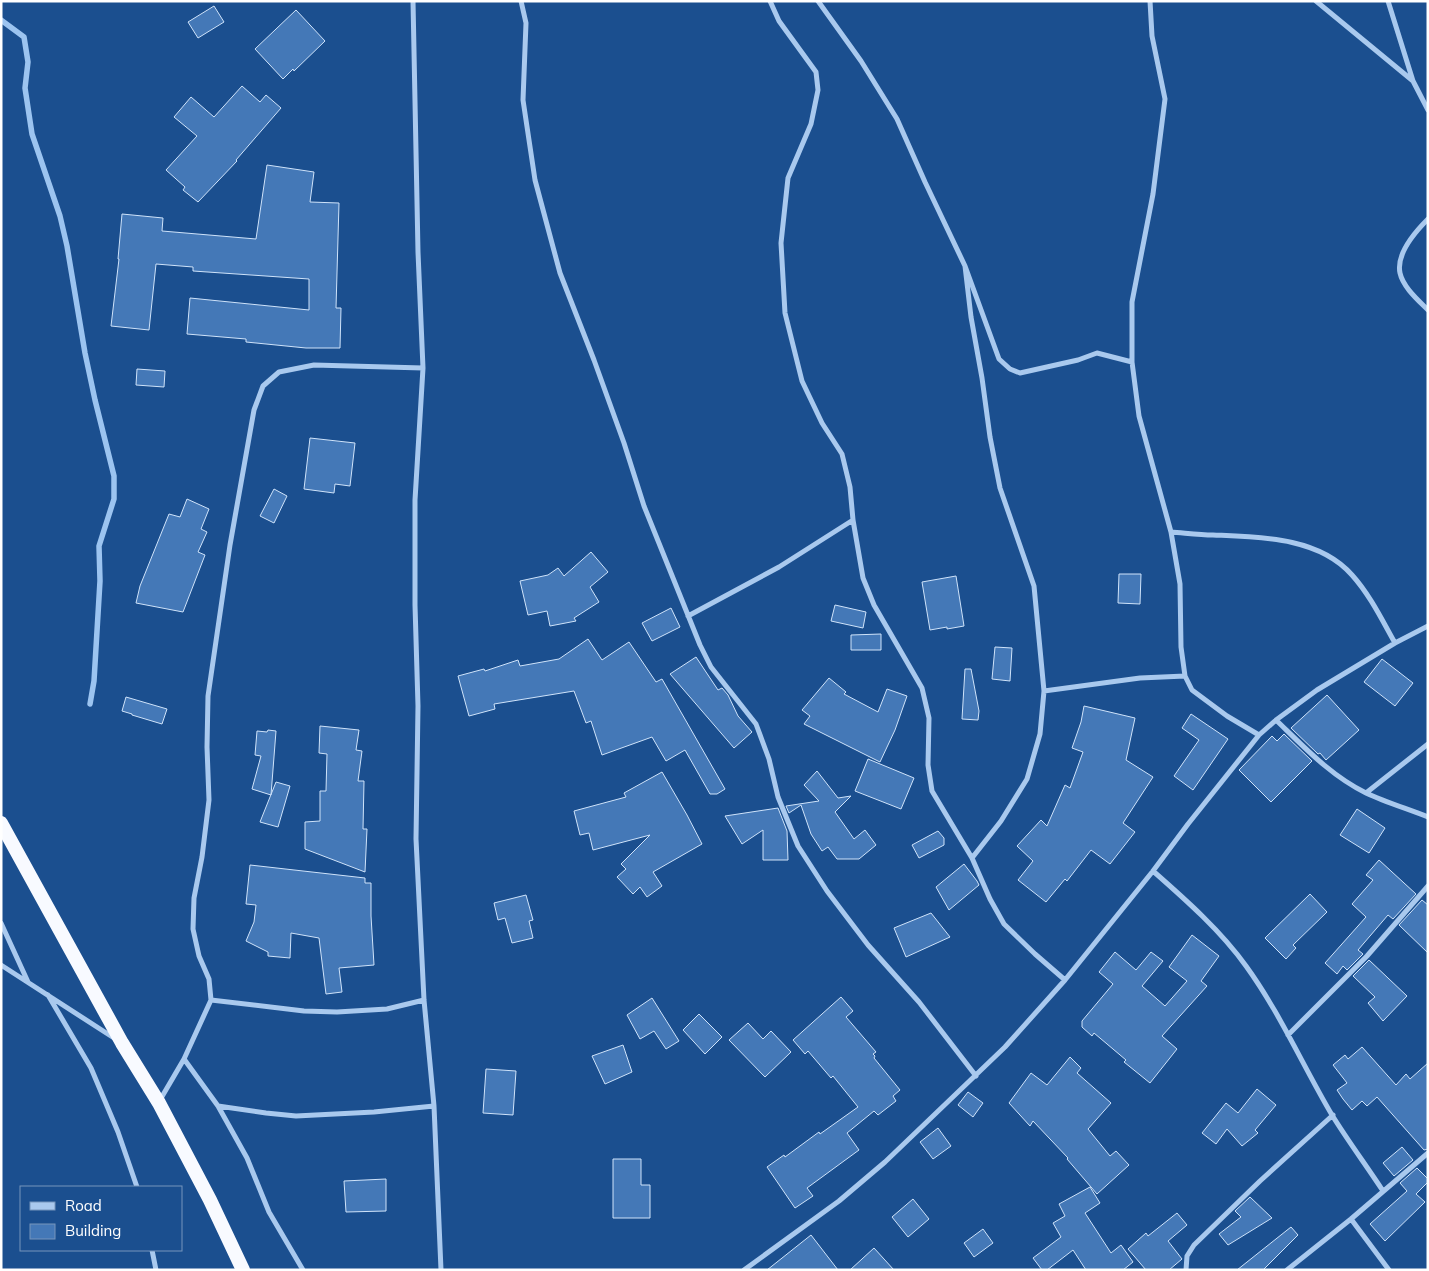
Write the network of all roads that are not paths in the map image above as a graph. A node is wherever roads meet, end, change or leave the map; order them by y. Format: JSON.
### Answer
{"nodes":[{"id":1,"x":413,"y":1,"type":"edge"},
{"id":2,"x":521,"y":1,"type":"edge"},
{"id":3,"x":770,"y":1,"type":"edge"},
{"id":4,"x":818,"y":1,"type":"edge"},
{"id":5,"x":1150,"y":1,"type":"edge"},
{"id":6,"x":1316,"y":1,"type":"edge"},
{"id":7,"x":1388,"y":1,"type":"edge"},
{"id":8,"x":1412,"y":81,"type":"junction"},
{"id":9,"x":1428,"y":110,"type":"edge"},
{"id":10,"x":1428,"y":219,"type":"edge"},
{"id":11,"x":965,"y":266,"type":"junction"},
{"id":12,"x":1428,"y":310,"type":"edge"},
{"id":13,"x":1132,"y":362,"type":"junction"},
{"id":14,"x":423,"y":368,"type":"junction"},
{"id":15,"x":852,"y":520,"type":"junction"},
{"id":16,"x":1171,"y":532,"type":"junction"},
{"id":17,"x":688,"y":616,"type":"junction"},
{"id":18,"x":1428,"y":626,"type":"edge"},
{"id":19,"x":1395,"y":643,"type":"junction"},
{"id":20,"x":1185,"y":676,"type":"junction"},
{"id":21,"x":1044,"y":691,"type":"junction"},
{"id":22,"x":1276,"y":720,"type":"junction"},
{"id":23,"x":1259,"y":735,"type":"junction"},
{"id":24,"x":1428,"y":744,"type":"edge"},
{"id":25,"x":1366,"y":793,"type":"junction"},
{"id":26,"x":1428,"y":817,"type":"edge"},
{"id":27,"x":1,"y":823,"type":"edge"},
{"id":28,"x":972,"y":858,"type":"junction"},
{"id":29,"x":1153,"y":871,"type":"junction"},
{"id":30,"x":1428,"y":886,"type":"edge"},
{"id":31,"x":1,"y":923,"type":"edge"},
{"id":32,"x":1,"y":965,"type":"edge"},
{"id":33,"x":1065,"y":980,"type":"junction"},
{"id":34,"x":28,"y":983,"type":"junction"},
{"id":35,"x":48,"y":995,"type":"junction"},
{"id":36,"x":211,"y":1000,"type":"junction"},
{"id":37,"x":424,"y":1000,"type":"junction"},
{"id":38,"x":1288,"y":1035,"type":"junction"},
{"id":39,"x":122,"y":1043,"type":"junction"},
{"id":40,"x":184,"y":1058,"type":"junction"},
{"id":41,"x":976,"y":1076,"type":"junction"},
{"id":42,"x":159,"y":1103,"type":"junction"},
{"id":43,"x":218,"y":1106,"type":"junction"},
{"id":44,"x":434,"y":1106,"type":"junction"},
{"id":45,"x":1332,"y":1115,"type":"junction"},
{"id":46,"x":1428,"y":1152,"type":"edge"},
{"id":47,"x":138,"y":1186,"type":"edge"},
{"id":48,"x":1383,"y":1191,"type":"junction"},
{"id":49,"x":1351,"y":1219,"type":"junction"},
{"id":50,"x":152,"y":1251,"type":"edge"},
{"id":51,"x":156,"y":1270,"type":"edge"},
{"id":52,"x":243,"y":1270,"type":"edge"},
{"id":53,"x":303,"y":1270,"type":"edge"},
{"id":54,"x":441,"y":1270,"type":"edge"},
{"id":55,"x":744,"y":1270,"type":"edge"},
{"id":56,"x":1186,"y":1270,"type":"edge"},
{"id":57,"x":1287,"y":1270,"type":"edge"},
{"id":58,"x":1389,"y":1270,"type":"edge"}],
"edges":[{"from":1,"to":14,"type":"street"},
{"from":2,"to":17,"type":"street"},
{"from":3,"to":15,"type":"street"},
{"from":4,"to":11,"type":"street"},
{"from":5,"to":13,"type":"street"},
{"from":6,"to":8,"type":"street"},
{"from":7,"to":8,"type":"street"},
{"from":8,"to":9,"type":"street"},
{"from":10,"to":12,"type":"street"},
{"from":11,"to":13,"type":"street"},
{"from":11,"to":21,"type":"street"},
{"from":13,"to":16,"type":"street"},
{"from":14,"to":36,"type":"street"},
{"from":14,"to":37,"type":"street"},
{"from":15,"to":17,"type":"street"},
{"from":15,"to":28,"type":"street"},
{"from":16,"to":19,"type":"street"},
{"from":16,"to":20,"type":"street"},
{"from":17,"to":41,"type":"street"},
{"from":18,"to":19,"type":"street"},
{"from":19,"to":22,"type":"street"},
{"from":20,"to":21,"type":"street"},
{"from":20,"to":23,"type":"street"},
{"from":21,"to":28,"type":"street"},
{"from":22,"to":23,"type":"street"},
{"from":22,"to":25,"type":"street"},
{"from":23,"to":29,"type":"street"},
{"from":24,"to":25,"type":"street"},
{"from":25,"to":26,"type":"street"},
{"from":27,"to":39,"type":"highway"},
{"from":28,"to":33,"type":"street"},
{"from":29,"to":33,"type":"street"},
{"from":29,"to":38,"type":"street"},
{"from":30,"to":38,"type":"street"},
{"from":31,"to":34,"type":"street"},
{"from":32,"to":34,"type":"street"},
{"from":33,"to":41,"type":"street"},
{"from":34,"to":35,"type":"street"},
{"from":35,"to":39,"type":"street"},
{"from":35,"to":47,"type":"street"},
{"from":36,"to":37,"type":"street"},
{"from":36,"to":40,"type":"street"},
{"from":37,"to":44,"type":"street"},
{"from":38,"to":45,"type":"street"},
{"from":39,"to":42,"type":"highway"},
{"from":40,"to":42,"type":"street"},
{"from":40,"to":43,"type":"street"},
{"from":41,"to":55,"type":"street"},
{"from":42,"to":52,"type":"highway"},
{"from":43,"to":44,"type":"street"},
{"from":43,"to":53,"type":"street"},
{"from":44,"to":54,"type":"street"},
{"from":45,"to":48,"type":"street"},
{"from":45,"to":56,"type":"street"},
{"from":46,"to":48,"type":"street"},
{"from":48,"to":49,"type":"street"},
{"from":49,"to":57,"type":"street"},
{"from":49,"to":58,"type":"street"},
{"from":50,"to":51,"type":"street"}]}
